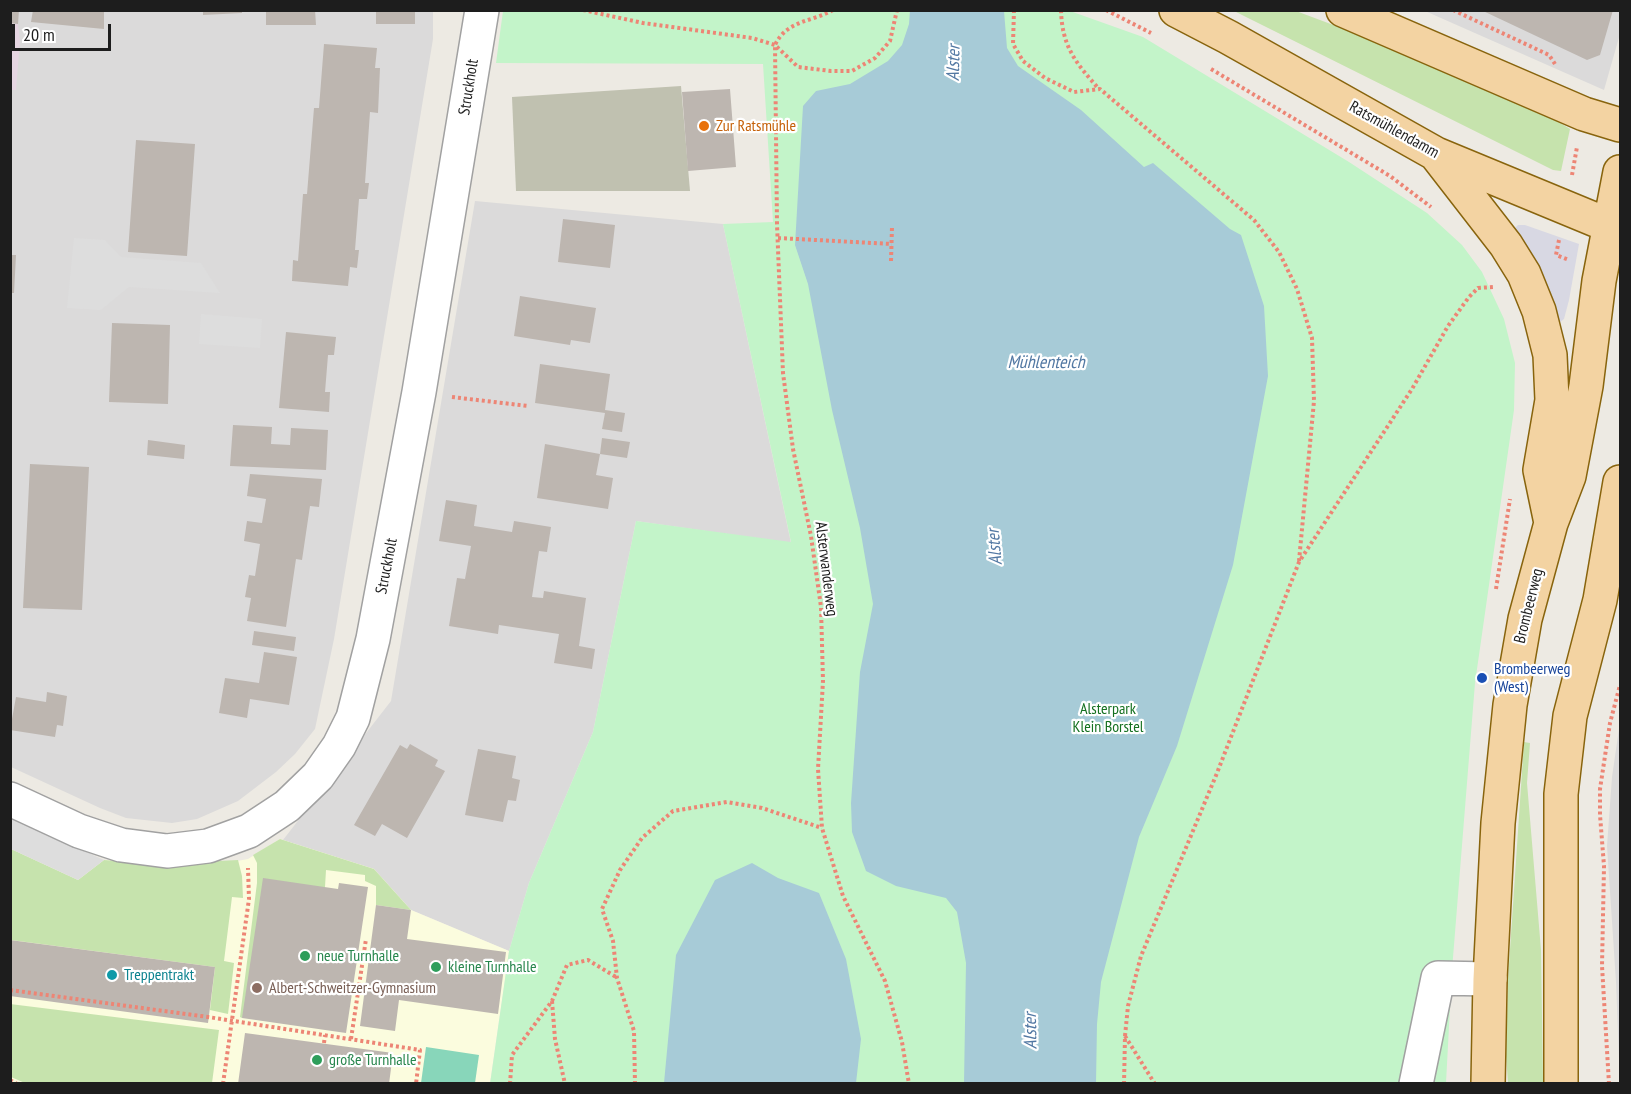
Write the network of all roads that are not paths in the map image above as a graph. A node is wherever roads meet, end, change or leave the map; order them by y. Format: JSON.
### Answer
{"nodes":[{"id":1,"x":482,"y":10,"type":"edge"},
{"id":2,"x":1176,"y":10,"type":"edge"},
{"id":3,"x":1343,"y":10,"type":"edge"},
{"id":4,"x":1620,"y":125,"type":"edge"},
{"id":5,"x":1436,"y":154,"type":"junction"},
{"id":6,"x":1620,"y":172,"type":"edge"},
{"id":7,"x":1615,"y":228,"type":"edge"},
{"id":8,"x":1620,"y":482,"type":"edge"},
{"id":9,"x":1551,"y":523,"type":"junction"},
{"id":10,"x":10,"y":799,"type":"edge"},
{"id":11,"x":1490,"y":979,"type":"junction"},
{"id":12,"x":1416,"y":1083,"type":"edge"},
{"id":13,"x":1488,"y":1083,"type":"edge"},
{"id":14,"x":1561,"y":1083,"type":"edge"}],
"edges":[{"from":1,"to":10,"type":"street","name":"Struckholt"},
{"from":2,"to":5,"type":"main road","name":"Ratsmühlendamm"},
{"from":3,"to":4,"type":"main road"},
{"from":5,"to":7,"type":"main road","name":"Ratsmühlendamm"},
{"from":5,"to":9,"type":"main road"},
{"from":6,"to":7,"type":"main road","name":"Brombeerweg"},
{"from":7,"to":9,"type":"main road","name":"Brombeerweg"},
{"from":8,"to":14,"type":"main road"},
{"from":9,"to":11,"type":"main road","name":"Brombeerweg"},
{"from":11,"to":12,"type":"street"},
{"from":11,"to":13,"type":"main road","name":"Brombeerweg"}]}
